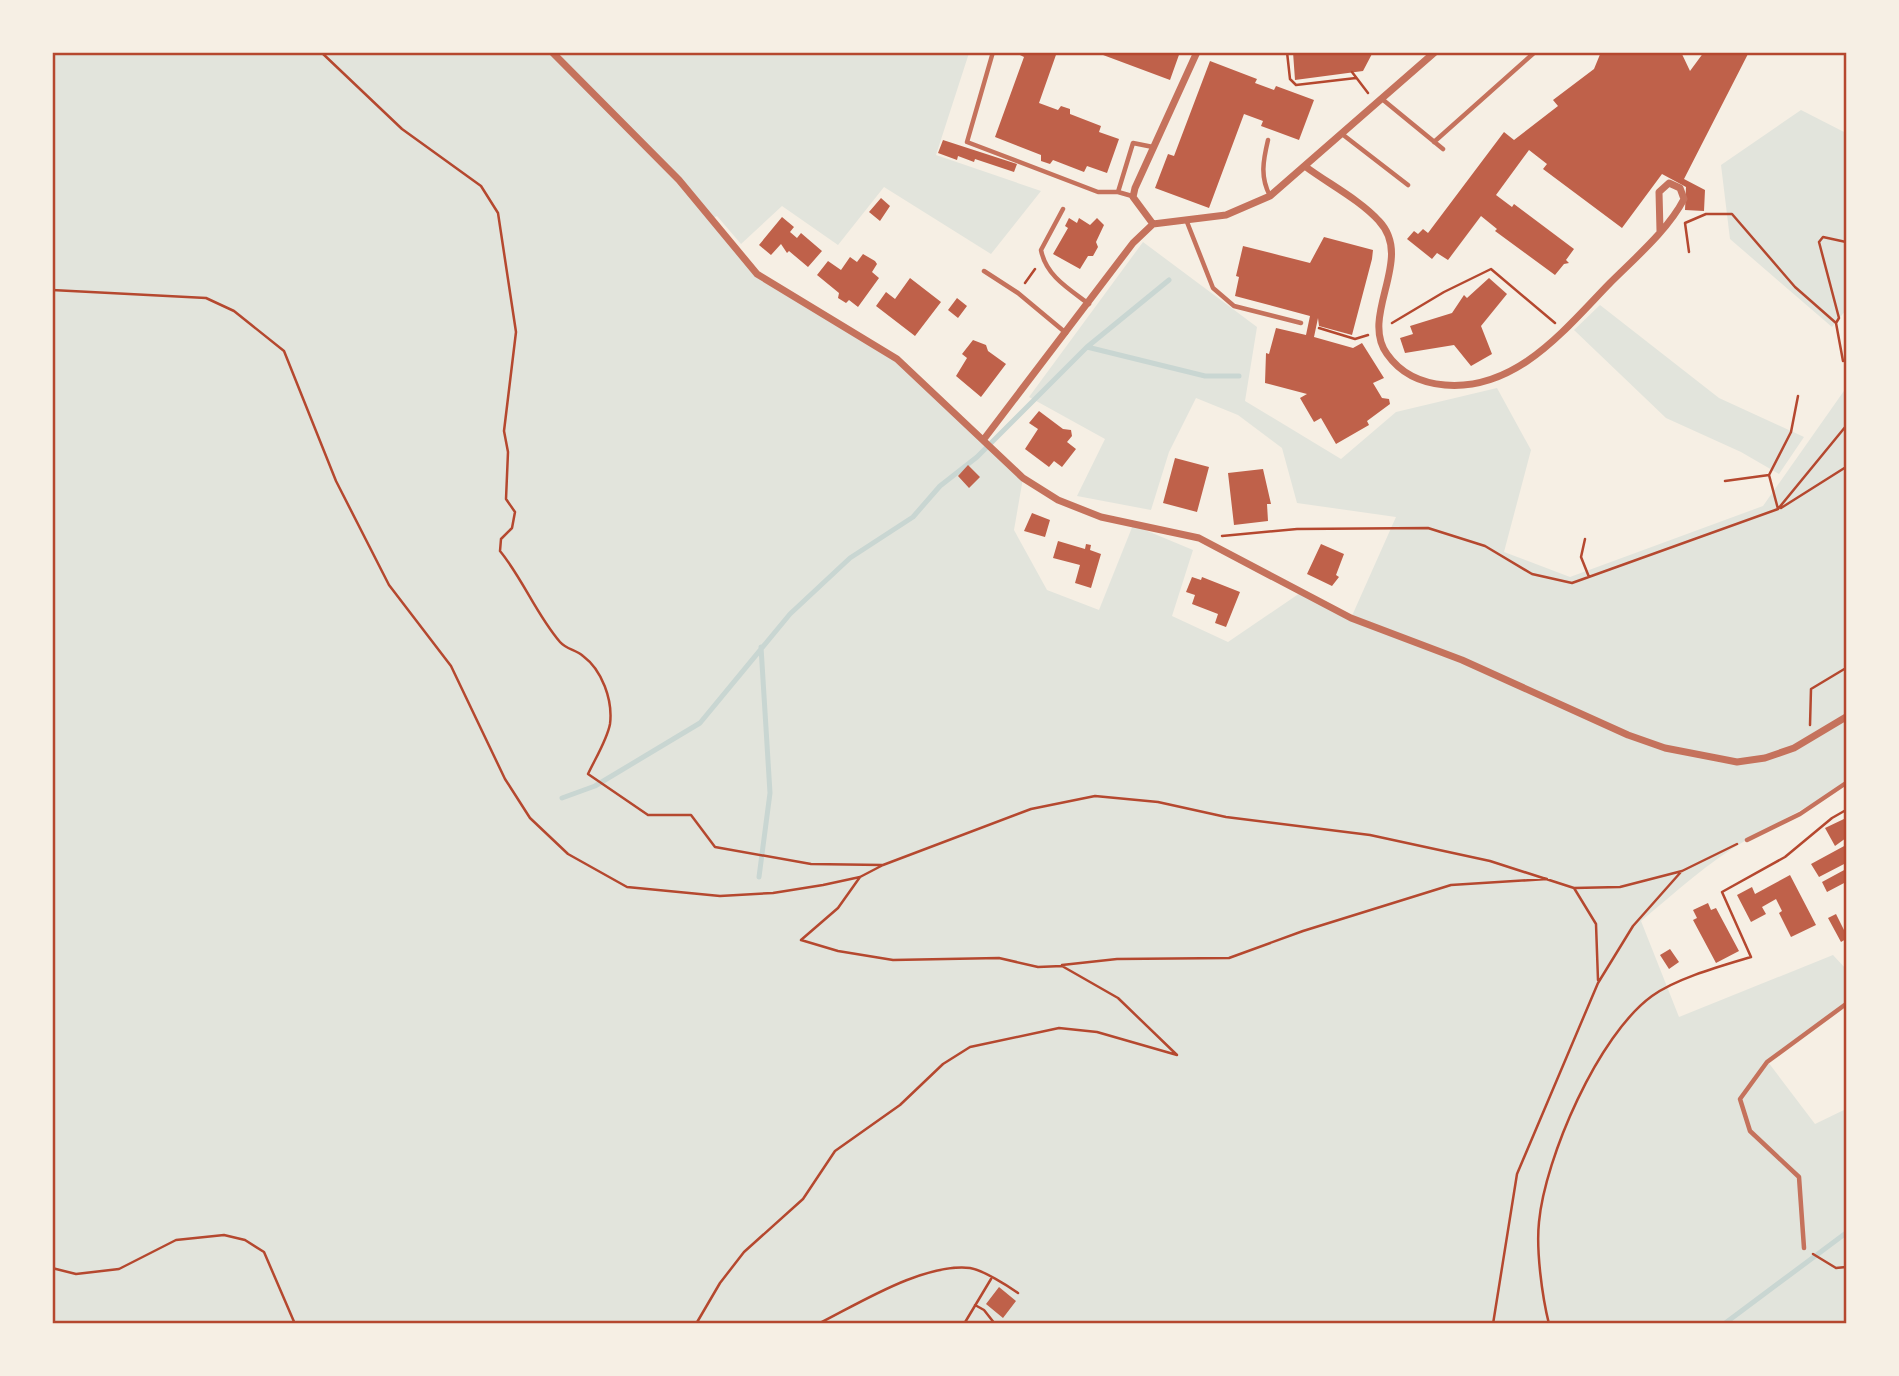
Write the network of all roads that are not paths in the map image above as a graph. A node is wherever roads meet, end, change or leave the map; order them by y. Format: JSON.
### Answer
{"nodes":[{"id":1,"x":552,"y":52,"type":"edge"},
{"id":2,"x":993,"y":52,"type":"edge"},
{"id":3,"x":1196,"y":52,"type":"edge"},
{"id":4,"x":1435,"y":52,"type":"edge"},
{"id":5,"x":1535,"y":52,"type":"edge"},
{"id":6,"x":1380,"y":102,"type":"junction"},
{"id":7,"x":1342,"y":134,"type":"junction"},
{"id":8,"x":1268,"y":140,"type":"dead end"},
{"id":9,"x":1434,"y":142,"type":"junction"},
{"id":10,"x":1153,"y":146,"type":"junction"},
{"id":11,"x":1443,"y":149,"type":"dead end"},
{"id":12,"x":1306,"y":167,"type":"junction"},
{"id":13,"x":1408,"y":185,"type":"dead end"},
{"id":14,"x":1118,"y":192,"type":"junction"},
{"id":15,"x":1270,"y":196,"type":"junction"},
{"id":16,"x":1133,"y":197,"type":"junction"},
{"id":17,"x":1063,"y":209,"type":"dead end"},
{"id":18,"x":1187,"y":222,"type":"junction"},
{"id":19,"x":1153,"y":224,"type":"junction"},
{"id":20,"x":1660,"y":231,"type":"junction"},
{"id":21,"x":984,"y":271,"type":"dead end"},
{"id":22,"x":1088,"y":304,"type":"junction"},
{"id":23,"x":1301,"y":323,"type":"dead end"},
{"id":24,"x":1067,"y":333,"type":"junction"},
{"id":25,"x":984,"y":439,"type":"junction"},
{"id":26,"x":1846,"y":717,"type":"edge"},
{"id":27,"x":1846,"y":783,"type":"edge"},
{"id":28,"x":1746,"y":840,"type":"road end"},
{"id":29,"x":1846,"y":1004,"type":"edge"},
{"id":30,"x":1804,"y":1248,"type":"road end"}],
"edges":[{"from":1,"to":25,"type":"street"},
{"from":2,"to":14,"type":"lane"},
{"from":3,"to":10,"type":"street"},
{"from":4,"to":6,"type":"street"},
{"from":5,"to":9,"type":"lane"},
{"from":6,"to":7,"type":"street"},
{"from":6,"to":9,"type":"lane"},
{"from":7,"to":12,"type":"street"},
{"from":7,"to":13,"type":"lane"},
{"from":8,"to":15,"type":"lane"},
{"from":9,"to":11,"type":"lane"},
{"from":10,"to":14,"type":"lane"},
{"from":10,"to":16,"type":"street"},
{"from":12,"to":15,"type":"street"},
{"from":12,"to":20,"type":"street"},
{"from":14,"to":16,"type":"lane"},
{"from":15,"to":18,"type":"street"},
{"from":16,"to":19,"type":"street"},
{"from":17,"to":22,"type":"lane"},
{"from":18,"to":19,"type":"street"},
{"from":18,"to":23,"type":"lane"},
{"from":19,"to":22,"type":"street"},
{"from":20,"to":20,"type":"street"},
{"from":21,"to":24,"type":"lane"},
{"from":22,"to":24,"type":"street"},
{"from":24,"to":25,"type":"street"},
{"from":25,"to":26,"type":"street"},
{"from":27,"to":28,"type":"lane"},
{"from":29,"to":30,"type":"lane"}]}
